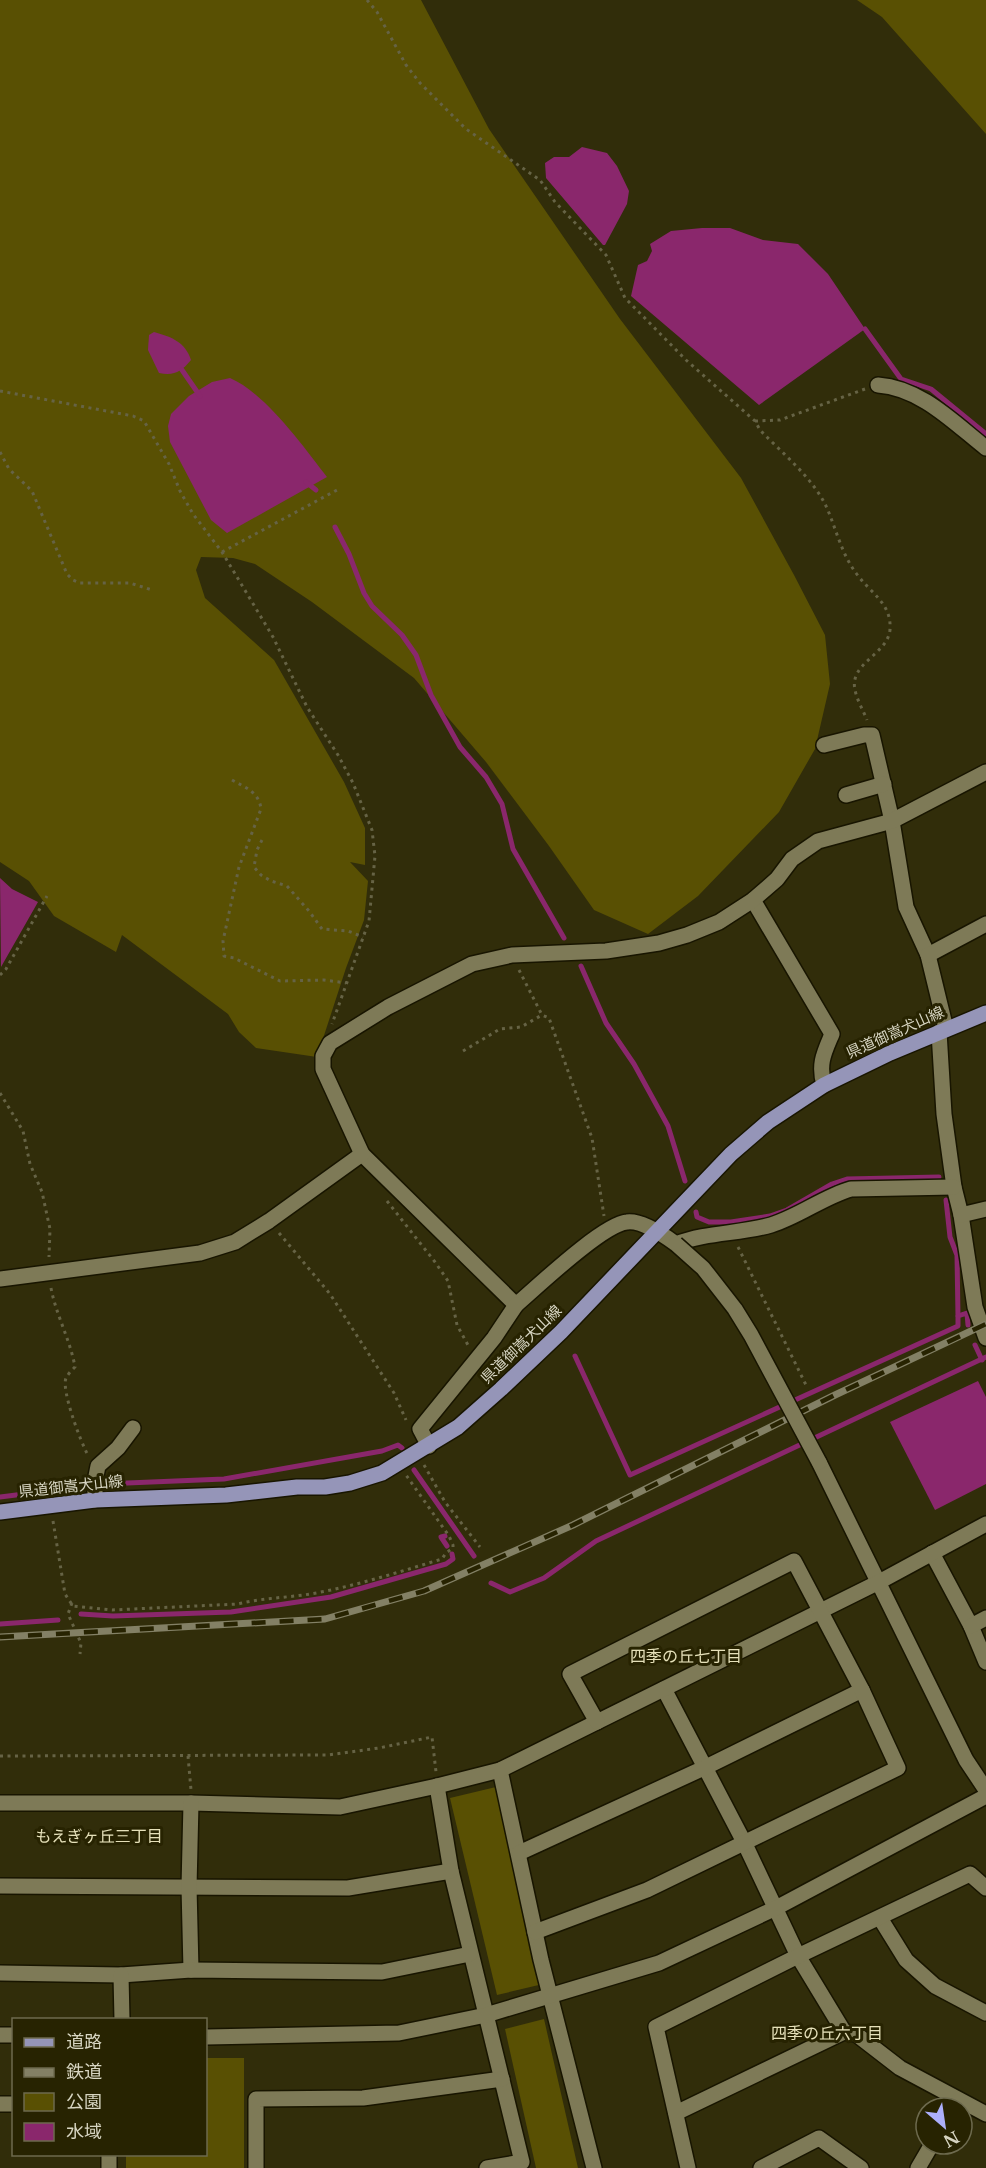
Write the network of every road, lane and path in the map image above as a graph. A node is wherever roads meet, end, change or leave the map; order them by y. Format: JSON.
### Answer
{"nodes":[{"id":1,"x":367,"y":0,"type":"edge"},
{"id":2,"x":878,"y":385,"type":"joint"},
{"id":3,"x":0,"y":391,"type":"edge"},
{"id":4,"x":755,"y":421,"type":"junction"},
{"id":5,"x":986,"y":448,"type":"edge"},
{"id":6,"x":0,"y":452,"type":"edge"},
{"id":7,"x":337,"y":490,"type":"dead end"},
{"id":8,"x":222,"y":552,"type":"junction"},
{"id":9,"x":152,"y":590,"type":"dead end"},
{"id":10,"x":872,"y":735,"type":"junction"},
{"id":11,"x":824,"y":745,"type":"dead end"},
{"id":12,"x":986,"y":772,"type":"edge"},
{"id":13,"x":232,"y":780,"type":"dead end"},
{"id":14,"x":884,"y":784,"type":"junction"},
{"id":15,"x":846,"y":795,"type":"dead end"},
{"id":16,"x":892,"y":821,"type":"junction"},
{"id":17,"x":262,"y":840,"type":"dead end"},
{"id":18,"x":47,"y":896,"type":"dead end"},
{"id":19,"x":753,"y":900,"type":"junction"},
{"id":20,"x":986,"y":924,"type":"edge"},
{"id":21,"x":363,"y":937,"type":"junction"},
{"id":22,"x":512,"y":955,"type":"junction"},
{"id":23,"x":928,"y":955,"type":"junction"},
{"id":24,"x":0,"y":975,"type":"edge"},
{"id":25,"x":346,"y":983,"type":"junction"},
{"id":26,"x":986,"y":1013,"type":"edge"},
{"id":27,"x":542,"y":1015,"type":"junction"},
{"id":28,"x":942,"y":1031,"type":"junction"},
{"id":29,"x":337,"y":1039,"type":"junction"},
{"id":30,"x":464,"y":1051,"type":"dead end"},
{"id":31,"x":824,"y":1085,"type":"junction"},
{"id":32,"x":0,"y":1093,"type":"edge"},
{"id":33,"x":363,"y":1154,"type":"junction"},
{"id":34,"x":388,"y":1179,"type":"junction"},
{"id":35,"x":954,"y":1186,"type":"junction"},
{"id":36,"x":986,"y":1209,"type":"edge"},
{"id":37,"x":961,"y":1215,"type":"junction"},
{"id":38,"x":269,"y":1221,"type":"junction"},
{"id":39,"x":606,"y":1230,"type":"junction"},
{"id":40,"x":658,"y":1230,"type":"junction"},
{"id":41,"x":732,"y":1231,"type":"junction"},
{"id":42,"x":676,"y":1244,"type":"junction"},
{"id":43,"x":49,"y":1273,"type":"junction"},
{"id":44,"x":0,"y":1279,"type":"edge"},
{"id":45,"x":516,"y":1305,"type":"junction"},
{"id":46,"x":986,"y":1338,"type":"edge"},
{"id":47,"x":478,"y":1357,"type":"junction"},
{"id":48,"x":807,"y":1387,"type":"dead end"},
{"id":49,"x":133,"y":1428,"type":"dead end"},
{"id":50,"x":422,"y":1432,"type":"junction"},
{"id":51,"x":424,"y":1449,"type":"junction"},
{"id":52,"x":399,"y":1463,"type":"junction"},
{"id":53,"x":98,"y":1466,"type":"junction"},
{"id":54,"x":95,"y":1492,"type":"junction"},
{"id":55,"x":51,"y":1505,"type":"junction"},
{"id":56,"x":0,"y":1512,"type":"edge"},
{"id":57,"x":986,"y":1524,"type":"edge"},
{"id":58,"x":480,"y":1547,"type":"dead end"},
{"id":59,"x":932,"y":1554,"type":"junction"},
{"id":60,"x":879,"y":1582,"type":"junction"},
{"id":61,"x":72,"y":1603,"type":"junction"},
{"id":62,"x":821,"y":1610,"type":"junction"},
{"id":63,"x":986,"y":1618,"type":"edge"},
{"id":64,"x":971,"y":1626,"type":"junction"},
{"id":65,"x":80,"y":1654,"type":"dead end"},
{"id":66,"x":986,"y":1662,"type":"edge"},
{"id":67,"x":664,"y":1689,"type":"junction"},
{"id":68,"x":862,"y":1690,"type":"junction"},
{"id":69,"x":597,"y":1722,"type":"junction"},
{"id":70,"x":0,"y":1756,"type":"edge"},
{"id":71,"x":189,"y":1756,"type":"junction"},
{"id":72,"x":706,"y":1767,"type":"junction"},
{"id":73,"x":500,"y":1770,"type":"junction"},
{"id":74,"x":437,"y":1786,"type":"junction"},
{"id":75,"x":191,"y":1787,"type":"dead end"},
{"id":76,"x":986,"y":1790,"type":"edge"},
{"id":77,"x":986,"y":1796,"type":"edge"},
{"id":78,"x":0,"y":1803,"type":"edge"},
{"id":79,"x":191,"y":1803,"type":"junction"},
{"id":80,"x":744,"y":1842,"type":"junction"},
{"id":81,"x":519,"y":1853,"type":"junction"},
{"id":82,"x":451,"y":1871,"type":"junction"},
{"id":83,"x":0,"y":1886,"type":"edge"},
{"id":84,"x":189,"y":1887,"type":"junction"},
{"id":85,"x":986,"y":1888,"type":"edge"},
{"id":86,"x":776,"y":1908,"type":"junction"},
{"id":87,"x":880,"y":1918,"type":"junction"},
{"id":88,"x":535,"y":1932,"type":"junction"},
{"id":89,"x":470,"y":1954,"type":"junction"},
{"id":90,"x":798,"y":1956,"type":"junction"},
{"id":91,"x":191,"y":1970,"type":"junction"},
{"id":92,"x":0,"y":1973,"type":"edge"},
{"id":93,"x":121,"y":1975,"type":"junction"},
{"id":94,"x":550,"y":1996,"type":"junction"},
{"id":95,"x":986,"y":2012,"type":"edge"},
{"id":96,"x":486,"y":2014,"type":"junction"},
{"id":97,"x":122,"y":2018,"type":"edge"},
{"id":98,"x":844,"y":2032,"type":"junction"},
{"id":99,"x":207,"y":2037,"type":"edge"},
{"id":100,"x":502,"y":2079,"type":"junction"},
{"id":101,"x":944,"y":2096,"type":"edge"},
{"id":102,"x":676,"y":2114,"type":"junction"},
{"id":103,"x":256,"y":2168,"type":"edge"},
{"id":104,"x":487,"y":2168,"type":"edge"},
{"id":105,"x":594,"y":2168,"type":"edge"},
{"id":106,"x":688,"y":2168,"type":"edge"},
{"id":107,"x":760,"y":2168,"type":"edge"},
{"id":108,"x":861,"y":2168,"type":"edge"}],
"edges":[{"from":1,"to":4,"type":"path"},
{"from":2,"to":4,"type":"path"},
{"from":2,"to":5,"type":"street"},
{"from":3,"to":8,"type":"path"},
{"from":4,"to":10,"type":"path"},
{"from":6,"to":9,"type":"path"},
{"from":7,"to":8,"type":"path"},
{"from":8,"to":21,"type":"path"},
{"from":10,"to":11,"type":"street"},
{"from":10,"to":14,"type":"street"},
{"from":12,"to":16,"type":"street"},
{"from":13,"to":25,"type":"path"},
{"from":14,"to":15,"type":"street"},
{"from":14,"to":16,"type":"street"},
{"from":16,"to":19,"type":"street"},
{"from":16,"to":23,"type":"street"},
{"from":17,"to":21,"type":"path"},
{"from":18,"to":24,"type":"path"},
{"from":19,"to":22,"type":"street"},
{"from":19,"to":31,"type":"street"},
{"from":20,"to":23,"type":"street"},
{"from":21,"to":25,"type":"path"},
{"from":22,"to":27,"type":"path"},
{"from":22,"to":29,"type":"street"},
{"from":23,"to":28,"type":"street"},
{"from":25,"to":29,"type":"path"},
{"from":26,"to":28,"type":"main road","name":"県道御嵩犬山線"},
{"from":27,"to":30,"type":"path"},
{"from":27,"to":39,"type":"path"},
{"from":28,"to":31,"type":"main road","name":"県道御嵩犬山線"},
{"from":28,"to":35,"type":"street"},
{"from":29,"to":33,"type":"street"},
{"from":31,"to":40,"type":"main road","name":"県道御嵩犬山線"},
{"from":32,"to":43,"type":"path"},
{"from":33,"to":34,"type":"street"},
{"from":33,"to":38,"type":"street"},
{"from":34,"to":45,"type":"street"},
{"from":34,"to":47,"type":"path"},
{"from":35,"to":37,"type":"street"},
{"from":35,"to":41,"type":"street"},
{"from":36,"to":37,"type":"street"},
{"from":37,"to":46,"type":"street"},
{"from":38,"to":43,"type":"street"},
{"from":38,"to":50,"type":"path"},
{"from":39,"to":40,"type":"street"},
{"from":39,"to":45,"type":"street"},
{"from":40,"to":42,"type":"street"},
{"from":40,"to":51,"type":"main road","name":"県道御嵩犬山線"},
{"from":41,"to":42,"type":"street"},
{"from":41,"to":48,"type":"path"},
{"from":42,"to":60,"type":"street","bridge":true},
{"from":43,"to":44,"type":"street"},
{"from":43,"to":53,"type":"path"},
{"from":45,"to":47,"type":"street"},
{"from":47,"to":50,"type":"street"},
{"from":49,"to":53,"type":"street"},
{"from":50,"to":51,"type":"street"},
{"from":51,"to":52,"type":"main road","name":"県道御嵩犬山線"},
{"from":51,"to":58,"type":"path"},
{"from":52,"to":54,"type":"main road","name":"県道御嵩犬山線"},
{"from":52,"to":61,"type":"path"},
{"from":53,"to":54,"type":"street"},
{"from":54,"to":55,"type":"main road","name":"県道御嵩犬山線"},
{"from":55,"to":56,"type":"main road","name":"県道御嵩犬山線"},
{"from":55,"to":61,"type":"path"},
{"from":57,"to":59,"type":"street"},
{"from":59,"to":60,"type":"street"},
{"from":59,"to":64,"type":"street"},
{"from":60,"to":62,"type":"street"},
{"from":60,"to":76,"type":"street"},
{"from":61,"to":65,"type":"path"},
{"from":62,"to":67,"type":"street"},
{"from":62,"to":68,"type":"street"},
{"from":62,"to":69,"type":"street"},
{"from":63,"to":64,"type":"street"},
{"from":64,"to":66,"type":"street"},
{"from":67,"to":69,"type":"street"},
{"from":67,"to":72,"type":"street"},
{"from":68,"to":72,"type":"street"},
{"from":68,"to":80,"type":"street"},
{"from":69,"to":73,"type":"street"},
{"from":70,"to":71,"type":"path"},
{"from":71,"to":74,"type":"path"},
{"from":71,"to":75,"type":"path"},
{"from":72,"to":80,"type":"street"},
{"from":72,"to":81,"type":"street"},
{"from":73,"to":74,"type":"street"},
{"from":73,"to":81,"type":"street"},
{"from":74,"to":79,"type":"street"},
{"from":74,"to":82,"type":"street"},
{"from":77,"to":86,"type":"street"},
{"from":78,"to":79,"type":"street"},
{"from":79,"to":84,"type":"street"},
{"from":80,"to":86,"type":"street"},
{"from":80,"to":88,"type":"street"},
{"from":81,"to":88,"type":"street"},
{"from":82,"to":84,"type":"street"},
{"from":82,"to":89,"type":"street"},
{"from":83,"to":84,"type":"street"},
{"from":84,"to":91,"type":"street"},
{"from":85,"to":87,"type":"street"},
{"from":86,"to":90,"type":"street"},
{"from":86,"to":94,"type":"street"},
{"from":87,"to":90,"type":"street"},
{"from":87,"to":95,"type":"street"},
{"from":88,"to":94,"type":"street"},
{"from":89,"to":91,"type":"street"},
{"from":89,"to":96,"type":"street"},
{"from":90,"to":98,"type":"street"},
{"from":90,"to":102,"type":"street"},
{"from":91,"to":93,"type":"street"},
{"from":92,"to":93,"type":"street"},
{"from":93,"to":97,"type":"street"},
{"from":94,"to":96,"type":"street"},
{"from":94,"to":105,"type":"street"},
{"from":96,"to":99,"type":"street"},
{"from":96,"to":100,"type":"street"},
{"from":98,"to":101,"type":"street"},
{"from":98,"to":102,"type":"street"},
{"from":100,"to":103,"type":"street"},
{"from":100,"to":104,"type":"street"},
{"from":102,"to":106,"type":"street"},
{"from":107,"to":108,"type":"street"}]}
